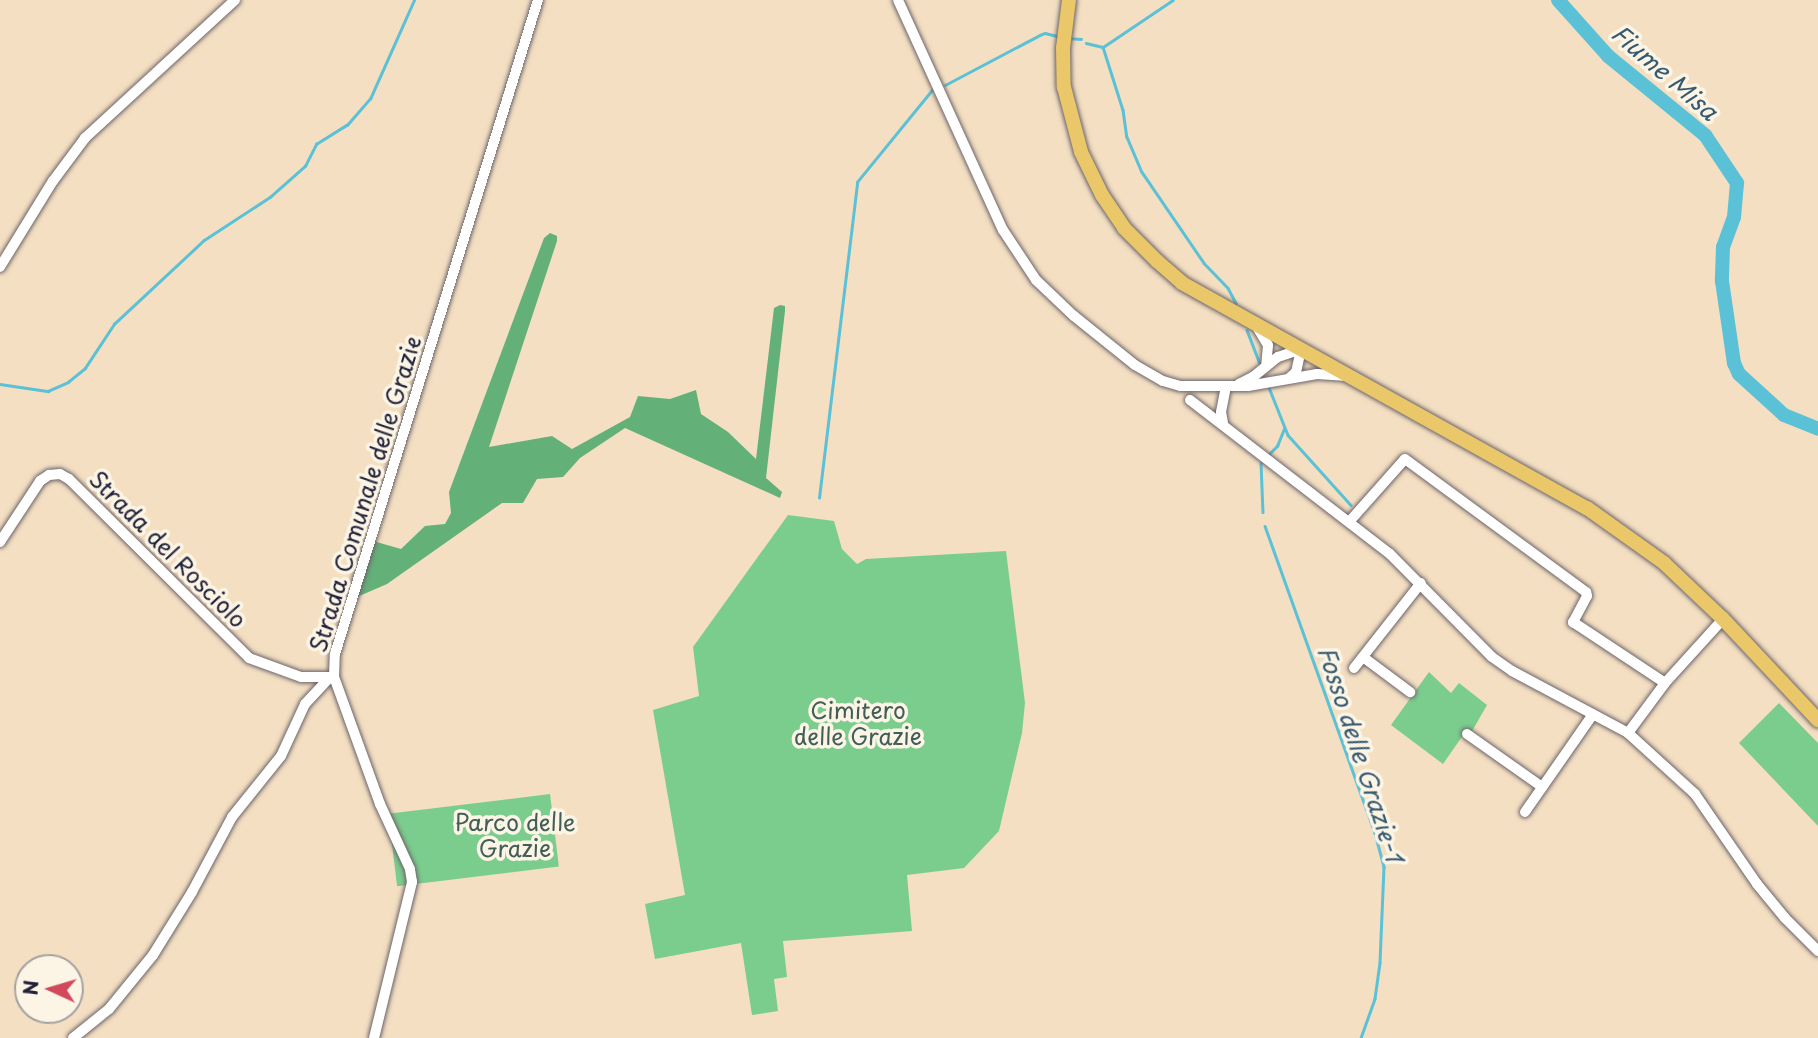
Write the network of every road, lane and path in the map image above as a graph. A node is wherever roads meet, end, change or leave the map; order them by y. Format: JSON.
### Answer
{"nodes":[{"id":1,"x":235,"y":0,"type":"edge"},
{"id":2,"x":538,"y":0,"type":"edge"},
{"id":3,"x":898,"y":0,"type":"edge"},
{"id":4,"x":1069,"y":0,"type":"edge"},
{"id":5,"x":0,"y":267,"type":"edge"},
{"id":6,"x":1250,"y":319,"type":"junction"},
{"id":7,"x":1301,"y":349,"type":"junction"},
{"id":8,"x":1266,"y":366,"type":"junction"},
{"id":9,"x":1286,"y":379,"type":"junction"},
{"id":10,"x":1360,"y":381,"type":"junction"},
{"id":11,"x":1226,"y":386,"type":"junction"},
{"id":12,"x":1190,"y":400,"type":"dead end"},
{"id":13,"x":1223,"y":423,"type":"junction"},
{"id":14,"x":1349,"y":522,"type":"junction"},
{"id":15,"x":0,"y":542,"type":"edge"},
{"id":16,"x":1421,"y":583,"type":"junction"},
{"id":17,"x":1723,"y":619,"type":"junction"},
{"id":18,"x":1363,"y":657,"type":"junction"},
{"id":19,"x":1354,"y":668,"type":"dead end"},
{"id":20,"x":331,"y":678,"type":"junction"},
{"id":21,"x":1665,"y":683,"type":"junction"},
{"id":22,"x":1410,"y":692,"type":"dead end"},
{"id":23,"x":1593,"y":714,"type":"junction"},
{"id":24,"x":1818,"y":720,"type":"edge"},
{"id":25,"x":1628,"y":733,"type":"junction"},
{"id":26,"x":1466,"y":734,"type":"dead end"},
{"id":27,"x":1542,"y":787,"type":"junction"},
{"id":28,"x":1525,"y":812,"type":"dead end"},
{"id":29,"x":1818,"y":951,"type":"edge"},
{"id":30,"x":73,"y":1038,"type":"edge"},
{"id":31,"x":374,"y":1038,"type":"edge"}],
"edges":[{"from":1,"to":5,"type":"street"},
{"from":2,"to":20,"type":"street","name":"Strada Comunale delle Grazie"},
{"from":3,"to":11,"type":"street"},
{"from":4,"to":6,"type":"main road"},
{"from":6,"to":7,"type":"main road"},
{"from":6,"to":8,"type":"street"},
{"from":7,"to":8,"type":"street"},
{"from":7,"to":9,"type":"street"},
{"from":7,"to":10,"type":"main road"},
{"from":8,"to":11,"type":"street"},
{"from":9,"to":10,"type":"street"},
{"from":9,"to":11,"type":"street"},
{"from":10,"to":17,"type":"main road"},
{"from":11,"to":13,"type":"street"},
{"from":12,"to":13,"type":"street"},
{"from":13,"to":14,"type":"street"},
{"from":14,"to":16,"type":"street"},
{"from":14,"to":21,"type":"street"},
{"from":15,"to":20,"type":"street","name":"Strada del Rosciolo"},
{"from":16,"to":18,"type":"street"},
{"from":16,"to":23,"type":"street"},
{"from":17,"to":21,"type":"street"},
{"from":17,"to":24,"type":"main road"},
{"from":18,"to":19,"type":"street"},
{"from":18,"to":22,"type":"street"},
{"from":20,"to":30,"type":"street"},
{"from":20,"to":31,"type":"street","name":"Strada Comunale delle Grazie"},
{"from":21,"to":25,"type":"street"},
{"from":23,"to":25,"type":"street"},
{"from":23,"to":27,"type":"street"},
{"from":25,"to":29,"type":"street"},
{"from":26,"to":27,"type":"street"},
{"from":27,"to":28,"type":"street"}]}
